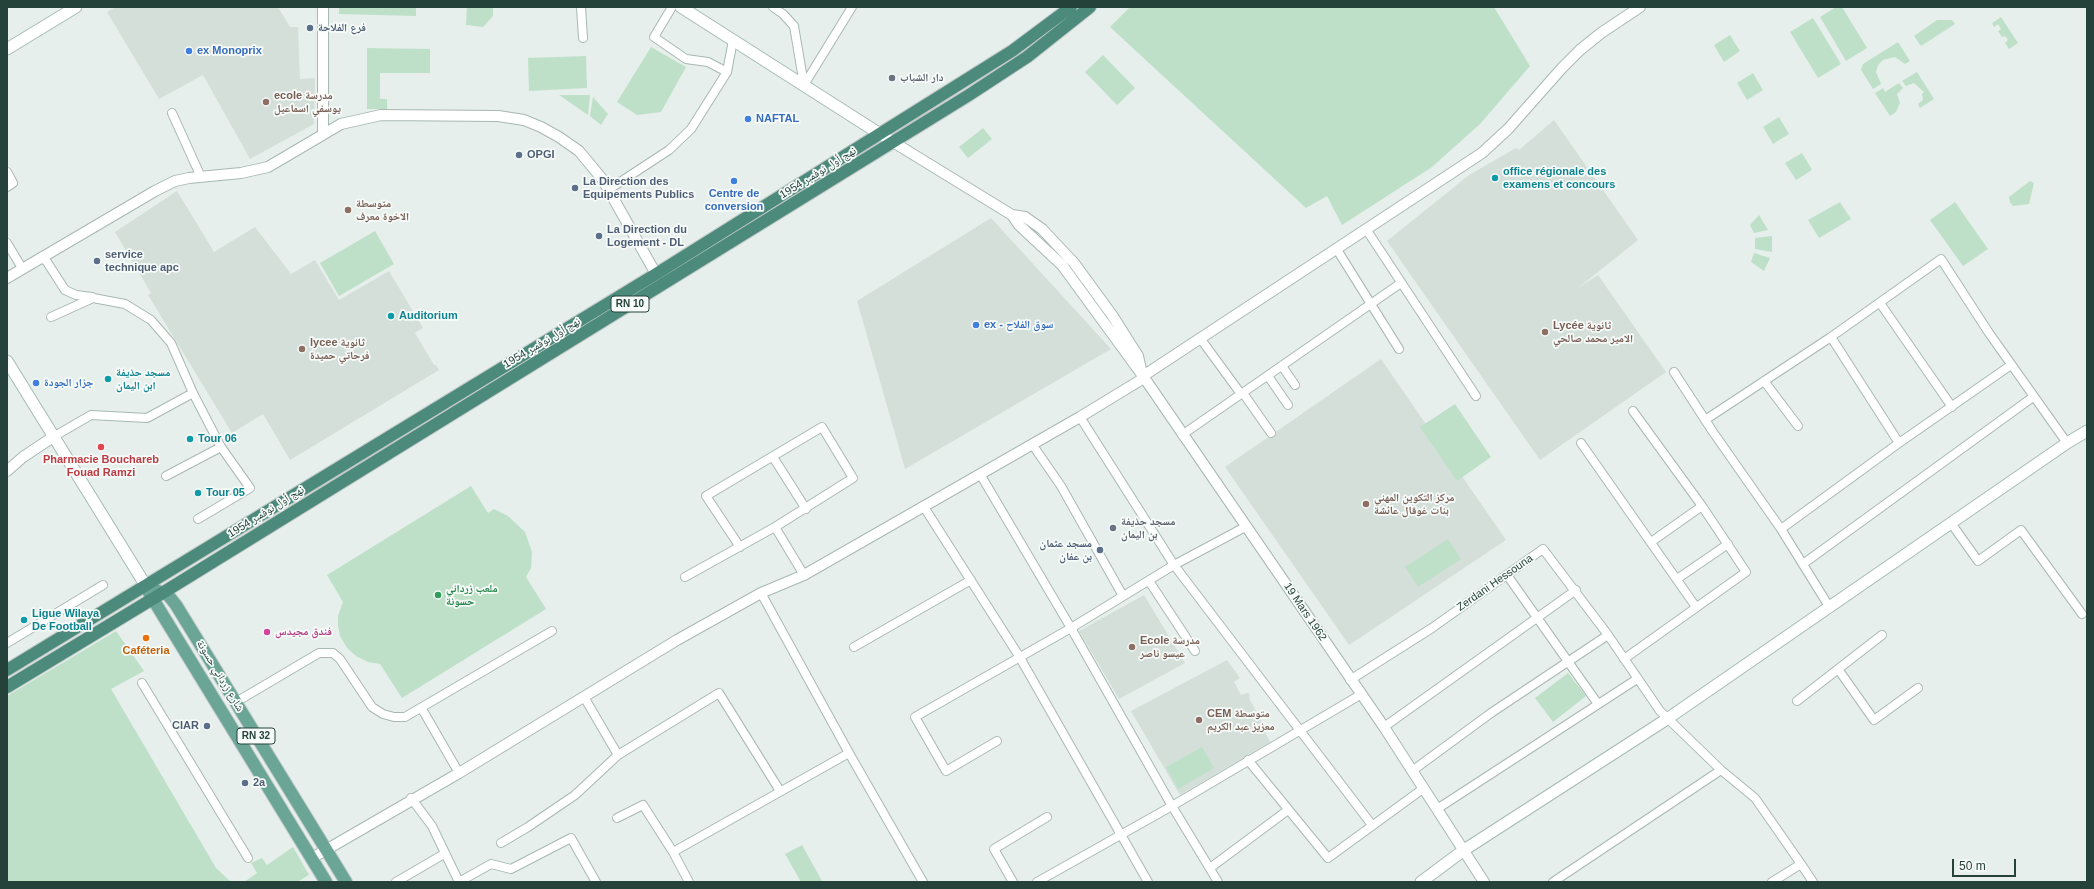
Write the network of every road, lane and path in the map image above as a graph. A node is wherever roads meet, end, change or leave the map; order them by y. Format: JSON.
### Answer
{"nodes":[{"id":1,"x":76,"y":7,"type":"edge"},
{"id":2,"x":323,"y":7,"type":"edge"},
{"id":3,"x":581,"y":7,"type":"edge"},
{"id":4,"x":672,"y":7,"type":"edge"},
{"id":5,"x":772,"y":7,"type":"edge"},
{"id":6,"x":852,"y":7,"type":"edge"},
{"id":7,"x":1071,"y":7,"type":"edge"},
{"id":8,"x":1090,"y":7,"type":"edge"},
{"id":9,"x":1640,"y":7,"type":"edge"},
{"id":10,"x":689,"y":9,"type":"edge"},
{"id":11,"x":583,"y":38,"type":"dead end"},
{"id":12,"x":733,"y":40,"type":"junction"},
{"id":13,"x":7,"y":49,"type":"edge"},
{"id":14,"x":727,"y":72,"type":"junction"},
{"id":15,"x":804,"y":85,"type":"junction"},
{"id":16,"x":172,"y":113,"type":"dead end"},
{"id":17,"x":323,"y":134,"type":"junction"},
{"id":18,"x":880,"y":134,"type":"junction"},
{"id":19,"x":894,"y":143,"type":"junction"},
{"id":20,"x":820,"y":171,"type":"junction"},
{"id":21,"x":7,"y":172,"type":"edge"},
{"id":22,"x":201,"y":177,"type":"junction"},
{"id":23,"x":828,"y":183,"type":"junction"},
{"id":24,"x":7,"y":187,"type":"edge"},
{"id":25,"x":608,"y":190,"type":"junction"},
{"id":26,"x":741,"y":221,"type":"junction"},
{"id":27,"x":1366,"y":228,"type":"junction"},
{"id":28,"x":747,"y":232,"type":"junction"},
{"id":29,"x":7,"y":243,"type":"edge"},
{"id":30,"x":1336,"y":248,"type":"junction"},
{"id":31,"x":41,"y":257,"type":"junction"},
{"id":32,"x":22,"y":268,"type":"junction"},
{"id":33,"x":656,"y":274,"type":"junction"},
{"id":34,"x":7,"y":278,"type":"edge"},
{"id":35,"x":1402,"y":282,"type":"junction"},
{"id":36,"x":93,"y":298,"type":"junction"},
{"id":37,"x":1880,"y":303,"type":"junction"},
{"id":38,"x":1371,"y":304,"type":"junction"},
{"id":39,"x":51,"y":317,"type":"dead end"},
{"id":40,"x":551,"y":337,"type":"junction"},
{"id":41,"x":1831,"y":337,"type":"junction"},
{"id":42,"x":1200,"y":338,"type":"junction"},
{"id":43,"x":559,"y":348,"type":"junction"},
{"id":44,"x":1399,"y":349,"type":"dead end"},
{"id":45,"x":7,"y":361,"type":"edge"},
{"id":46,"x":2011,"y":365,"type":"junction"},
{"id":47,"x":1282,"y":366,"type":"junction"},
{"id":48,"x":1674,"y":372,"type":"dead end"},
{"id":49,"x":1268,"y":376,"type":"junction"},
{"id":50,"x":1143,"y":377,"type":"junction"},
{"id":51,"x":1764,"y":381,"type":"junction"},
{"id":52,"x":1295,"y":385,"type":"dead end"},
{"id":53,"x":193,"y":393,"type":"junction"},
{"id":54,"x":1242,"y":394,"type":"junction"},
{"id":55,"x":1476,"y":396,"type":"dead end"},
{"id":56,"x":2033,"y":397,"type":"junction"},
{"id":57,"x":1288,"y":405,"type":"dead end"},
{"id":58,"x":1952,"y":407,"type":"junction"},
{"id":59,"x":1633,"y":411,"type":"dead end"},
{"id":60,"x":1080,"y":417,"type":"junction"},
{"id":61,"x":1705,"y":420,"type":"junction"},
{"id":62,"x":1798,"y":426,"type":"dead end"},
{"id":63,"x":2087,"y":431,"type":"edge"},
{"id":64,"x":1271,"y":432,"type":"dead end"},
{"id":65,"x":1182,"y":435,"type":"junction"},
{"id":66,"x":54,"y":437,"type":"junction"},
{"id":67,"x":1581,"y":443,"type":"dead end"},
{"id":68,"x":1900,"y":443,"type":"junction"},
{"id":69,"x":2067,"y":443,"type":"junction"},
{"id":70,"x":1032,"y":444,"type":"junction"},
{"id":71,"x":221,"y":447,"type":"junction"},
{"id":72,"x":773,"y":457,"type":"junction"},
{"id":73,"x":7,"y":471,"type":"edge"},
{"id":74,"x":980,"y":474,"type":"junction"},
{"id":75,"x":166,"y":476,"type":"dead end"},
{"id":76,"x":1702,"y":506,"type":"junction"},
{"id":77,"x":924,"y":507,"type":"junction"},
{"id":78,"x":806,"y":508,"type":"junction"},
{"id":79,"x":198,"y":519,"type":"dead end"},
{"id":80,"x":1951,"y":523,"type":"junction"},
{"id":81,"x":1247,"y":526,"type":"junction"},
{"id":82,"x":775,"y":527,"type":"junction"},
{"id":83,"x":1781,"y":529,"type":"junction"},
{"id":84,"x":1651,"y":542,"type":"junction"},
{"id":85,"x":1728,"y":544,"type":"junction"},
{"id":86,"x":740,"y":547,"type":"junction"},
{"id":87,"x":1803,"y":564,"type":"junction"},
{"id":88,"x":1174,"y":565,"type":"junction"},
{"id":89,"x":804,"y":575,"type":"junction"},
{"id":90,"x":1507,"y":575,"type":"junction"},
{"id":91,"x":685,"y":578,"type":"dead end"},
{"id":92,"x":1677,"y":579,"type":"junction"},
{"id":93,"x":971,"y":580,"type":"junction"},
{"id":94,"x":1149,"y":581,"type":"junction"},
{"id":95,"x":103,"y":585,"type":"dead end"},
{"id":96,"x":146,"y":586,"type":"junction"},
{"id":97,"x":1576,"y":590,"type":"junction"},
{"id":98,"x":164,"y":592,"type":"junction"},
{"id":99,"x":760,"y":593,"type":"junction"},
{"id":100,"x":1123,"y":596,"type":"junction"},
{"id":101,"x":153,"y":599,"type":"junction"},
{"id":102,"x":1696,"y":607,"type":"junction"},
{"id":103,"x":1830,"y":608,"type":"junction"},
{"id":104,"x":2082,"y":614,"type":"dead end"},
{"id":105,"x":1536,"y":618,"type":"junction"},
{"id":106,"x":1071,"y":628,"type":"junction"},
{"id":107,"x":552,"y":631,"type":"dead end"},
{"id":108,"x":1608,"y":635,"type":"junction"},
{"id":109,"x":1882,"y":635,"type":"dead end"},
{"id":110,"x":7,"y":643,"type":"edge"},
{"id":111,"x":854,"y":647,"type":"dead end"},
{"id":112,"x":1196,"y":651,"type":"dead end"},
{"id":113,"x":1019,"y":656,"type":"junction"},
{"id":114,"x":1624,"y":659,"type":"junction"},
{"id":115,"x":1568,"y":662,"type":"junction"},
{"id":116,"x":1838,"y":669,"type":"junction"},
{"id":117,"x":7,"y":670,"type":"edge"},
{"id":118,"x":1637,"y":679,"type":"junction"},
{"id":119,"x":1350,"y":680,"type":"junction"},
{"id":120,"x":142,"y":683,"type":"dead end"},
{"id":121,"x":7,"y":687,"type":"edge"},
{"id":122,"x":1918,"y":688,"type":"dead end"},
{"id":123,"x":1360,"y":695,"type":"junction"},
{"id":124,"x":584,"y":697,"type":"junction"},
{"id":125,"x":1797,"y":701,"type":"dead end"},
{"id":126,"x":236,"y":702,"type":"junction"},
{"id":127,"x":1598,"y":704,"type":"junction"},
{"id":128,"x":422,"y":709,"type":"junction"},
{"id":129,"x":221,"y":710,"type":"junction"},
{"id":130,"x":1667,"y":719,"type":"junction"},
{"id":131,"x":1384,"y":727,"type":"junction"},
{"id":132,"x":1300,"y":729,"type":"junction"},
{"id":133,"x":997,"y":741,"type":"dead end"},
{"id":134,"x":849,"y":753,"type":"junction"},
{"id":135,"x":618,"y":755,"type":"junction"},
{"id":136,"x":1248,"y":760,"type":"junction"},
{"id":137,"x":1412,"y":770,"type":"junction"},
{"id":138,"x":1721,"y":770,"type":"junction"},
{"id":139,"x":459,"y":773,"type":"junction"},
{"id":140,"x":1424,"y":788,"type":"junction"},
{"id":141,"x":780,"y":791,"type":"junction"},
{"id":142,"x":411,"y":798,"type":"junction"},
{"id":143,"x":1172,"y":806,"type":"junction"},
{"id":144,"x":1437,"y":809,"type":"junction"},
{"id":145,"x":1288,"y":810,"type":"junction"},
{"id":146,"x":1048,"y":817,"type":"dead end"},
{"id":147,"x":617,"y":818,"type":"dead end"},
{"id":148,"x":1372,"y":825,"type":"junction"},
{"id":149,"x":1122,"y":835,"type":"junction"},
{"id":150,"x":501,"y":843,"type":"dead end"},
{"id":151,"x":326,"y":849,"type":"junction"},
{"id":152,"x":1464,"y":850,"type":"junction"},
{"id":153,"x":673,"y":852,"type":"junction"},
{"id":154,"x":444,"y":854,"type":"junction"},
{"id":155,"x":248,"y":858,"type":"dead end"},
{"id":156,"x":312,"y":858,"type":"junction"},
{"id":157,"x":1801,"y":864,"type":"junction"},
{"id":158,"x":1210,"y":868,"type":"junction"},
{"id":159,"x":326,"y":882,"type":"edge"},
{"id":160,"x":346,"y":882,"type":"edge"},
{"id":161,"x":396,"y":882,"type":"edge"},
{"id":162,"x":459,"y":882,"type":"edge"},
{"id":163,"x":596,"y":882,"type":"edge"},
{"id":164,"x":689,"y":882,"type":"edge"},
{"id":165,"x":923,"y":882,"type":"edge"},
{"id":166,"x":1013,"y":882,"type":"edge"},
{"id":167,"x":1037,"y":882,"type":"edge"},
{"id":168,"x":1148,"y":882,"type":"edge"},
{"id":169,"x":1218,"y":882,"type":"edge"},
{"id":170,"x":1421,"y":882,"type":"edge"},
{"id":171,"x":1484,"y":882,"type":"edge"},
{"id":172,"x":1553,"y":882,"type":"edge"},
{"id":173,"x":1772,"y":882,"type":"edge"},
{"id":174,"x":1813,"y":882,"type":"edge"}],
"edges":[{"from":1,"to":13,"type":"main road"},
{"from":2,"to":17,"type":"street"},
{"from":3,"to":11,"type":"street"},
{"from":4,"to":14,"type":"street"},
{"from":5,"to":15,"type":"street"},
{"from":6,"to":15,"type":"street"},
{"from":7,"to":18,"type":"highway","name":"نهج أول نوفمبر 1954","number":"RN 10"},
{"from":8,"to":19,"type":"highway","name":"نهج أول نوفمبر 1954","number":"RN 10"},
{"from":9,"to":27,"type":"street"},
{"from":10,"to":12,"type":"main road"},
{"from":12,"to":14,"type":"street"},
{"from":12,"to":15,"type":"main road"},
{"from":14,"to":25,"type":"street"},
{"from":15,"to":18,"type":"main road"},
{"from":16,"to":22,"type":"street"},
{"from":17,"to":22,"type":"street"},
{"from":17,"to":25,"type":"street"},
{"from":18,"to":19,"type":"street","name":"19 Mars 1962"},
{"from":18,"to":20,"type":"highway","name":"نهج أول نوفمبر 1954","number":"RN 10"},
{"from":19,"to":23,"type":"highway","name":"نهج أول نوفمبر 1954","number":"RN 10"},
{"from":19,"to":50,"type":"street","name":"19 Mars 1962"},
{"from":20,"to":23,"type":"highway"},
{"from":20,"to":26,"type":"highway","name":"نهج أول نوفمبر 1954","number":"RN 10"},
{"from":21,"to":24,"type":"street"},
{"from":22,"to":31,"type":"street"},
{"from":23,"to":28,"type":"highway","name":"نهج أول نوفمبر 1954","number":"RN 10"},
{"from":25,"to":33,"type":"street"},
{"from":26,"to":28,"type":"highway"},
{"from":26,"to":33,"type":"highway","name":"نهج أول نوفمبر 1954","number":"RN 10"},
{"from":27,"to":30,"type":"street"},
{"from":27,"to":35,"type":"street"},
{"from":28,"to":43,"type":"highway","name":"نهج أول نوفمبر 1954","number":"RN 10"},
{"from":29,"to":32,"type":"street"},
{"from":30,"to":38,"type":"street"},
{"from":30,"to":42,"type":"street"},
{"from":31,"to":32,"type":"street"},
{"from":31,"to":36,"type":"street"},
{"from":32,"to":34,"type":"street"},
{"from":33,"to":40,"type":"highway","name":"نهج أول نوفمبر 1954","number":"RN 10"},
{"from":35,"to":38,"type":"street"},
{"from":35,"to":55,"type":"street"},
{"from":36,"to":39,"type":"street"},
{"from":36,"to":53,"type":"street"},
{"from":37,"to":41,"type":"street"},
{"from":37,"to":46,"type":"street"},
{"from":37,"to":58,"type":"street"},
{"from":38,"to":44,"type":"street"},
{"from":38,"to":47,"type":"street"},
{"from":40,"to":43,"type":"highway"},
{"from":40,"to":96,"type":"highway","name":"نهج أول نوفمبر 1954","number":"RN 10"},
{"from":41,"to":51,"type":"street"},
{"from":41,"to":68,"type":"street"},
{"from":42,"to":50,"type":"street"},
{"from":42,"to":54,"type":"street"},
{"from":43,"to":98,"type":"highway","name":"نهج أول نوفمبر 1954","number":"RN 10"},
{"from":45,"to":66,"type":"main road","name":"شارع زرداني حسونة"},
{"from":46,"to":56,"type":"street"},
{"from":46,"to":58,"type":"street"},
{"from":47,"to":49,"type":"street"},
{"from":47,"to":52,"type":"street"},
{"from":48,"to":61,"type":"street"},
{"from":49,"to":54,"type":"street"},
{"from":49,"to":57,"type":"street"},
{"from":50,"to":60,"type":"street"},
{"from":50,"to":65,"type":"street","name":"19 Mars 1962"},
{"from":51,"to":61,"type":"street"},
{"from":51,"to":62,"type":"street"},
{"from":53,"to":66,"type":"street"},
{"from":53,"to":71,"type":"street"},
{"from":54,"to":64,"type":"street"},
{"from":54,"to":65,"type":"street"},
{"from":56,"to":69,"type":"street"},
{"from":56,"to":87,"type":"street"},
{"from":58,"to":68,"type":"street"},
{"from":59,"to":76,"type":"street"},
{"from":60,"to":70,"type":"street"},
{"from":60,"to":88,"type":"street"},
{"from":61,"to":83,"type":"street"},
{"from":63,"to":69,"type":"main road"},
{"from":65,"to":81,"type":"street","name":"19 Mars 1962"},
{"from":66,"to":73,"type":"street"},
{"from":66,"to":96,"type":"main road","name":"شارع زرداني حسونة"},
{"from":67,"to":84,"type":"street"},
{"from":68,"to":83,"type":"street"},
{"from":69,"to":80,"type":"main road"},
{"from":70,"to":74,"type":"street"},
{"from":70,"to":100,"type":"street"},
{"from":71,"to":75,"type":"street"},
{"from":71,"to":79,"type":"street"},
{"from":72,"to":78,"type":"street"},
{"from":72,"to":78,"type":"street"},
{"from":72,"to":86,"type":"street"},
{"from":74,"to":77,"type":"street"},
{"from":74,"to":106,"type":"street"},
{"from":76,"to":84,"type":"street"},
{"from":76,"to":85,"type":"street"},
{"from":77,"to":89,"type":"street"},
{"from":77,"to":93,"type":"street"},
{"from":78,"to":82,"type":"street"},
{"from":80,"to":103,"type":"main road"},
{"from":80,"to":104,"type":"street"},
{"from":81,"to":88,"type":"street"},
{"from":81,"to":119,"type":"street","name":"19 Mars 1962"},
{"from":82,"to":86,"type":"street"},
{"from":82,"to":89,"type":"street"},
{"from":83,"to":87,"type":"street"},
{"from":84,"to":92,"type":"street"},
{"from":85,"to":92,"type":"street"},
{"from":85,"to":102,"type":"street"},
{"from":86,"to":91,"type":"street"},
{"from":87,"to":103,"type":"street"},
{"from":88,"to":94,"type":"street"},
{"from":88,"to":132,"type":"street"},
{"from":89,"to":99,"type":"street"},
{"from":90,"to":97,"type":"street","name":"Zerdani Hessouna"},
{"from":90,"to":105,"type":"street"},
{"from":90,"to":119,"type":"street","name":"Zerdani Hessouna"},
{"from":92,"to":102,"type":"street"},
{"from":93,"to":111,"type":"street"},
{"from":93,"to":113,"type":"street"},
{"from":94,"to":100,"type":"street"},
{"from":94,"to":112,"type":"street"},
{"from":95,"to":110,"type":"street"},
{"from":96,"to":98,"type":"main road"},
{"from":96,"to":101,"type":"main road","name":"شارع زرداني حسونة","number":"RN 32"},
{"from":96,"to":117,"type":"highway","name":"نهج أول نوفمبر 1954","number":"RN 10"},
{"from":97,"to":105,"type":"street"},
{"from":97,"to":108,"type":"street","name":"Zerdani Hessouna"},
{"from":98,"to":101,"type":"highway","number":"RN 10"},
{"from":98,"to":126,"type":"main road","name":"شارع زرداني حسونة","number":"RN 32"},
{"from":99,"to":124,"type":"street"},
{"from":99,"to":134,"type":"street"},
{"from":100,"to":106,"type":"street"},
{"from":101,"to":121,"type":"highway","number":"RN 10"},
{"from":101,"to":129,"type":"main road","name":"شارع زرداني حسونة","number":"RN 32"},
{"from":102,"to":114,"type":"street"},
{"from":103,"to":130,"type":"main road"},
{"from":105,"to":115,"type":"street"},
{"from":105,"to":131,"type":"street"},
{"from":106,"to":113,"type":"street"},
{"from":106,"to":143,"type":"street"},
{"from":107,"to":128,"type":"street"},
{"from":108,"to":114,"type":"street","name":"Zerdani Hessouna"},
{"from":108,"to":115,"type":"street"},
{"from":109,"to":116,"type":"street"},
{"from":113,"to":133,"type":"street"},
{"from":113,"to":149,"type":"street"},
{"from":114,"to":118,"type":"street","name":"Zerdani Hessouna"},
{"from":115,"to":127,"type":"street"},
{"from":115,"to":137,"type":"street"},
{"from":116,"to":122,"type":"street"},
{"from":116,"to":125,"type":"street"},
{"from":118,"to":127,"type":"street"},
{"from":118,"to":130,"type":"street","name":"Zerdani Hessouna"},
{"from":119,"to":123,"type":"street","name":"19 Mars 1962"},
{"from":120,"to":155,"type":"street"},
{"from":123,"to":131,"type":"street","name":"19 Mars 1962"},
{"from":123,"to":132,"type":"street"},
{"from":124,"to":135,"type":"street"},
{"from":124,"to":139,"type":"street"},
{"from":126,"to":128,"type":"street"},
{"from":126,"to":129,"type":"main road"},
{"from":126,"to":151,"type":"main road","name":"شارع زرداني حسونة","number":"RN 32"},
{"from":127,"to":144,"type":"street"},
{"from":128,"to":139,"type":"street"},
{"from":129,"to":156,"type":"main road","name":"شارع زرداني حسونة","number":"RN 32"},
{"from":130,"to":138,"type":"street","name":"Zerdani Hessouna"},
{"from":130,"to":152,"type":"main road"},
{"from":131,"to":137,"type":"street","name":"19 Mars 1962"},
{"from":132,"to":136,"type":"street"},
{"from":132,"to":148,"type":"street"},
{"from":134,"to":141,"type":"street"},
{"from":134,"to":165,"type":"street"},
{"from":135,"to":141,"type":"street"},
{"from":135,"to":150,"type":"street"},
{"from":136,"to":143,"type":"street"},
{"from":136,"to":145,"type":"street"},
{"from":137,"to":140,"type":"street","name":"19 Mars 1962"},
{"from":138,"to":157,"type":"street","name":"Zerdani Hessouna"},
{"from":138,"to":172,"type":"street"},
{"from":139,"to":142,"type":"street"},
{"from":140,"to":144,"type":"street","name":"19 Mars 1962"},
{"from":140,"to":148,"type":"street"},
{"from":141,"to":153,"type":"street"},
{"from":142,"to":151,"type":"street"},
{"from":142,"to":154,"type":"street"},
{"from":143,"to":149,"type":"street"},
{"from":143,"to":158,"type":"street"},
{"from":144,"to":152,"type":"street","name":"19 Mars 1962"},
{"from":145,"to":148,"type":"street"},
{"from":145,"to":158,"type":"street"},
{"from":146,"to":166,"type":"street"},
{"from":147,"to":153,"type":"street"},
{"from":149,"to":167,"type":"street"},
{"from":149,"to":168,"type":"street"},
{"from":151,"to":156,"type":"street"},
{"from":151,"to":160,"type":"main road","name":"شارع زرداني حسونة","number":"RN 32"},
{"from":152,"to":170,"type":"main road"},
{"from":152,"to":171,"type":"street","name":"19 Mars 1962"},
{"from":153,"to":164,"type":"street"},
{"from":154,"to":161,"type":"street"},
{"from":154,"to":162,"type":"street"},
{"from":156,"to":159,"type":"main road","name":"شارع زرداني حسونة","number":"RN 32"},
{"from":157,"to":173,"type":"street"},
{"from":157,"to":174,"type":"street","name":"Zerdani Hessouna"},
{"from":158,"to":169,"type":"street"},
{"from":162,"to":163,"type":"street"}]}
